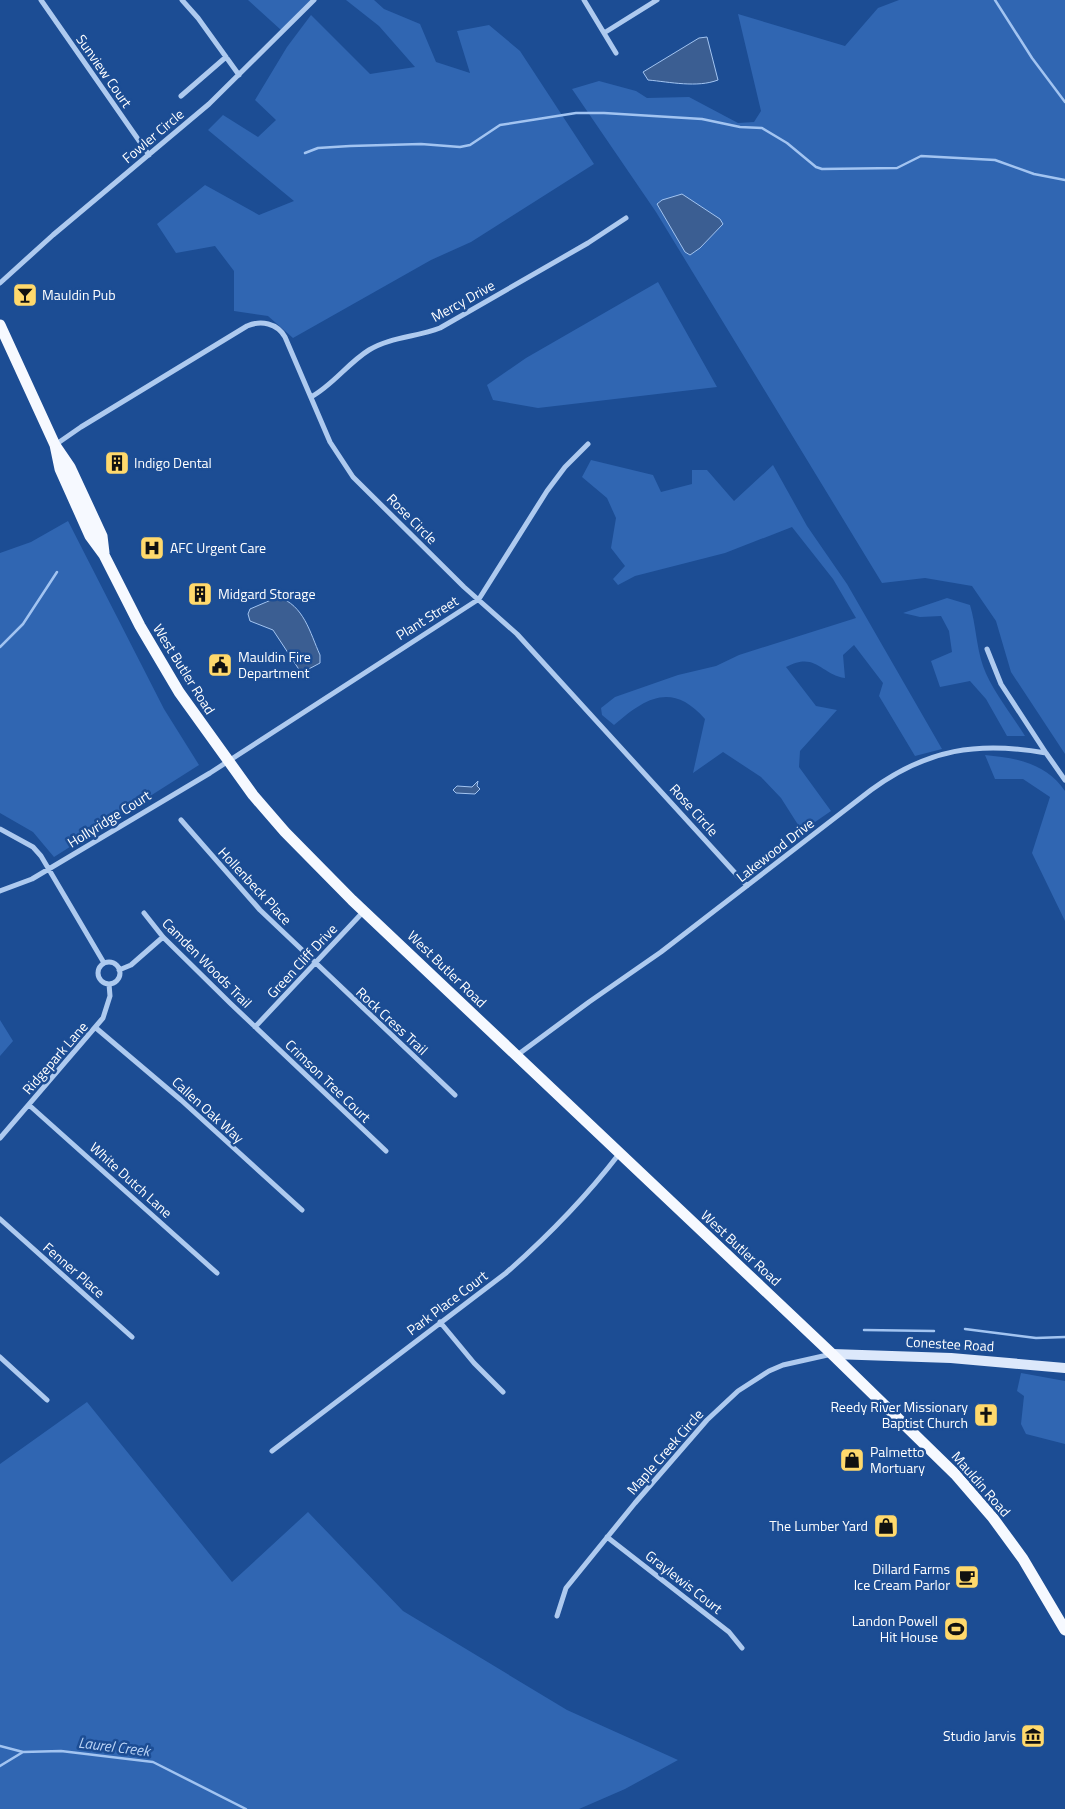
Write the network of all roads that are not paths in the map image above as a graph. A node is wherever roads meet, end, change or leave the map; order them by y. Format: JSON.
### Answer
{"nodes":[{"id":1,"x":41,"y":0,"type":"edge"},
{"id":2,"x":182,"y":0,"type":"edge"},
{"id":3,"x":314,"y":0,"type":"edge"},
{"id":4,"x":584,"y":0,"type":"edge"},
{"id":5,"x":658,"y":0,"type":"edge"},
{"id":6,"x":604,"y":33,"type":"junction"},
{"id":7,"x":616,"y":53,"type":"dead end"},
{"id":8,"x":226,"y":57,"type":"junction"},
{"id":9,"x":239,"y":75,"type":"junction"},
{"id":10,"x":181,"y":96,"type":"dead end"},
{"id":11,"x":149,"y":155,"type":"junction"},
{"id":12,"x":626,"y":218,"type":"dead end"},
{"id":13,"x":0,"y":283,"type":"edge"},
{"id":14,"x":0,"y":324,"type":"edge"},
{"id":15,"x":311,"y":397,"type":"junction"},
{"id":16,"x":588,"y":444,"type":"dead end"},
{"id":17,"x":55,"y":445,"type":"junction"},
{"id":18,"x":479,"y":599,"type":"junction"},
{"id":19,"x":987,"y":649,"type":"dead end"},
{"id":20,"x":1046,"y":753,"type":"junction"},
{"id":21,"x":228,"y":761,"type":"junction"},
{"id":22,"x":1065,"y":780,"type":"edge"},
{"id":23,"x":181,"y":820,"type":"dead end"},
{"id":24,"x":0,"y":829,"type":"edge"},
{"id":25,"x":50,"y":869,"type":"junction"},
{"id":26,"x":747,"y":886,"type":"junction"},
{"id":27,"x":0,"y":891,"type":"edge"},
{"id":28,"x":364,"y":912,"type":"junction"},
{"id":29,"x":144,"y":913,"type":"dead end"},
{"id":30,"x":163,"y":936,"type":"junction"},
{"id":31,"x":104,"y":963,"type":"junction"},
{"id":32,"x":315,"y":964,"type":"junction"},
{"id":33,"x":119,"y":970,"type":"junction"},
{"id":34,"x":109,"y":984,"type":"junction"},
{"id":35,"x":256,"y":1026,"type":"junction"},
{"id":36,"x":96,"y":1028,"type":"junction"},
{"id":37,"x":516,"y":1056,"type":"junction"},
{"id":38,"x":455,"y":1095,"type":"dead end"},
{"id":39,"x":29,"y":1105,"type":"junction"},
{"id":40,"x":0,"y":1138,"type":"edge"},
{"id":41,"x":386,"y":1151,"type":"dead end"},
{"id":42,"x":619,"y":1154,"type":"junction"},
{"id":43,"x":302,"y":1210,"type":"dead end"},
{"id":44,"x":0,"y":1220,"type":"edge"},
{"id":45,"x":217,"y":1273,"type":"dead end"},
{"id":46,"x":440,"y":1322,"type":"junction"},
{"id":47,"x":132,"y":1336,"type":"dead end"},
{"id":48,"x":832,"y":1354,"type":"junction"},
{"id":49,"x":0,"y":1357,"type":"edge"},
{"id":50,"x":1065,"y":1368,"type":"edge"},
{"id":51,"x":503,"y":1392,"type":"dead end"},
{"id":52,"x":47,"y":1400,"type":"dead end"},
{"id":53,"x":272,"y":1451,"type":"dead end"},
{"id":54,"x":607,"y":1537,"type":"junction"},
{"id":55,"x":558,"y":1616,"type":"dead end"},
{"id":56,"x":1065,"y":1630,"type":"edge"},
{"id":57,"x":742,"y":1648,"type":"dead end"}],
"edges":[{"from":1,"to":11,"type":"street","name":"Sunview Court"},
{"from":2,"to":8,"type":"street"},
{"from":3,"to":9,"type":"street","name":"Fowler Circle"},
{"from":4,"to":6,"type":"street"},
{"from":5,"to":6,"type":"street"},
{"from":6,"to":7,"type":"street"},
{"from":8,"to":9,"type":"street"},
{"from":8,"to":10,"type":"street"},
{"from":9,"to":11,"type":"street","name":"Fowler Circle"},
{"from":11,"to":13,"type":"street","name":"Fowler Circle"},
{"from":12,"to":15,"type":"street","name":"Mercy Drive"},
{"from":14,"to":17,"type":"main road","name":"West Butler Road"},
{"from":15,"to":17,"type":"street","name":"Rose Circle"},
{"from":15,"to":18,"type":"street","name":"Rose Circle"},
{"from":16,"to":18,"type":"street","name":"Plant Street"},
{"from":17,"to":21,"type":"main road","name":"West Butler Road"},
{"from":18,"to":21,"type":"street","name":"Plant Street"},
{"from":18,"to":26,"type":"street","name":"Rose Circle"},
{"from":19,"to":20,"type":"street"},
{"from":20,"to":22,"type":"street"},
{"from":20,"to":26,"type":"street","name":"Lakewood Drive"},
{"from":21,"to":25,"type":"street","name":"Hollyridge Court"},
{"from":21,"to":28,"type":"main road","name":"West Butler Road"},
{"from":23,"to":32,"type":"street","name":"Hollenbeck Place"},
{"from":24,"to":25,"type":"street"},
{"from":25,"to":27,"type":"street","name":"Hollyridge Court"},
{"from":25,"to":31,"type":"street"},
{"from":26,"to":37,"type":"street","name":"Lakewood Drive"},
{"from":28,"to":32,"type":"street","name":"Green Cliff Drive"},
{"from":28,"to":37,"type":"main road","name":"West Butler Road"},
{"from":29,"to":30,"type":"street","name":"Camden Woods Trail"},
{"from":30,"to":33,"type":"street"},
{"from":30,"to":35,"type":"street","name":"Camden Woods Trail"},
{"from":31,"to":33,"type":"street"},
{"from":31,"to":34,"type":"street"},
{"from":32,"to":35,"type":"street","name":"Green Cliff Drive"},
{"from":32,"to":38,"type":"street","name":"Rock Cress Trail"},
{"from":33,"to":34,"type":"street"},
{"from":34,"to":36,"type":"street","name":"Ridgepark Lane"},
{"from":35,"to":41,"type":"street","name":"Crimson Tree Court"},
{"from":36,"to":39,"type":"street","name":"Ridgepark Lane"},
{"from":36,"to":43,"type":"street","name":"Callen Oak Way"},
{"from":37,"to":42,"type":"main road","name":"West Butler Road"},
{"from":39,"to":40,"type":"street","name":"Ridgepark Lane"},
{"from":39,"to":45,"type":"street","name":"White Dutch Lane"},
{"from":42,"to":46,"type":"street","name":"Park Place Court"},
{"from":42,"to":48,"type":"main road","name":"West Butler Road"},
{"from":44,"to":47,"type":"street","name":"Fenner Place"},
{"from":46,"to":51,"type":"street"},
{"from":46,"to":53,"type":"street","name":"Park Place Court"},
{"from":48,"to":50,"type":"main road","name":"Conestee Road"},
{"from":48,"to":54,"type":"street","name":"Maple Creek Circle"},
{"from":48,"to":56,"type":"main road","name":"Mauldin Road"},
{"from":49,"to":52,"type":"street"},
{"from":54,"to":55,"type":"street","name":"Maple Creek Circle"},
{"from":54,"to":57,"type":"street","name":"Graylewis Court"}]}
